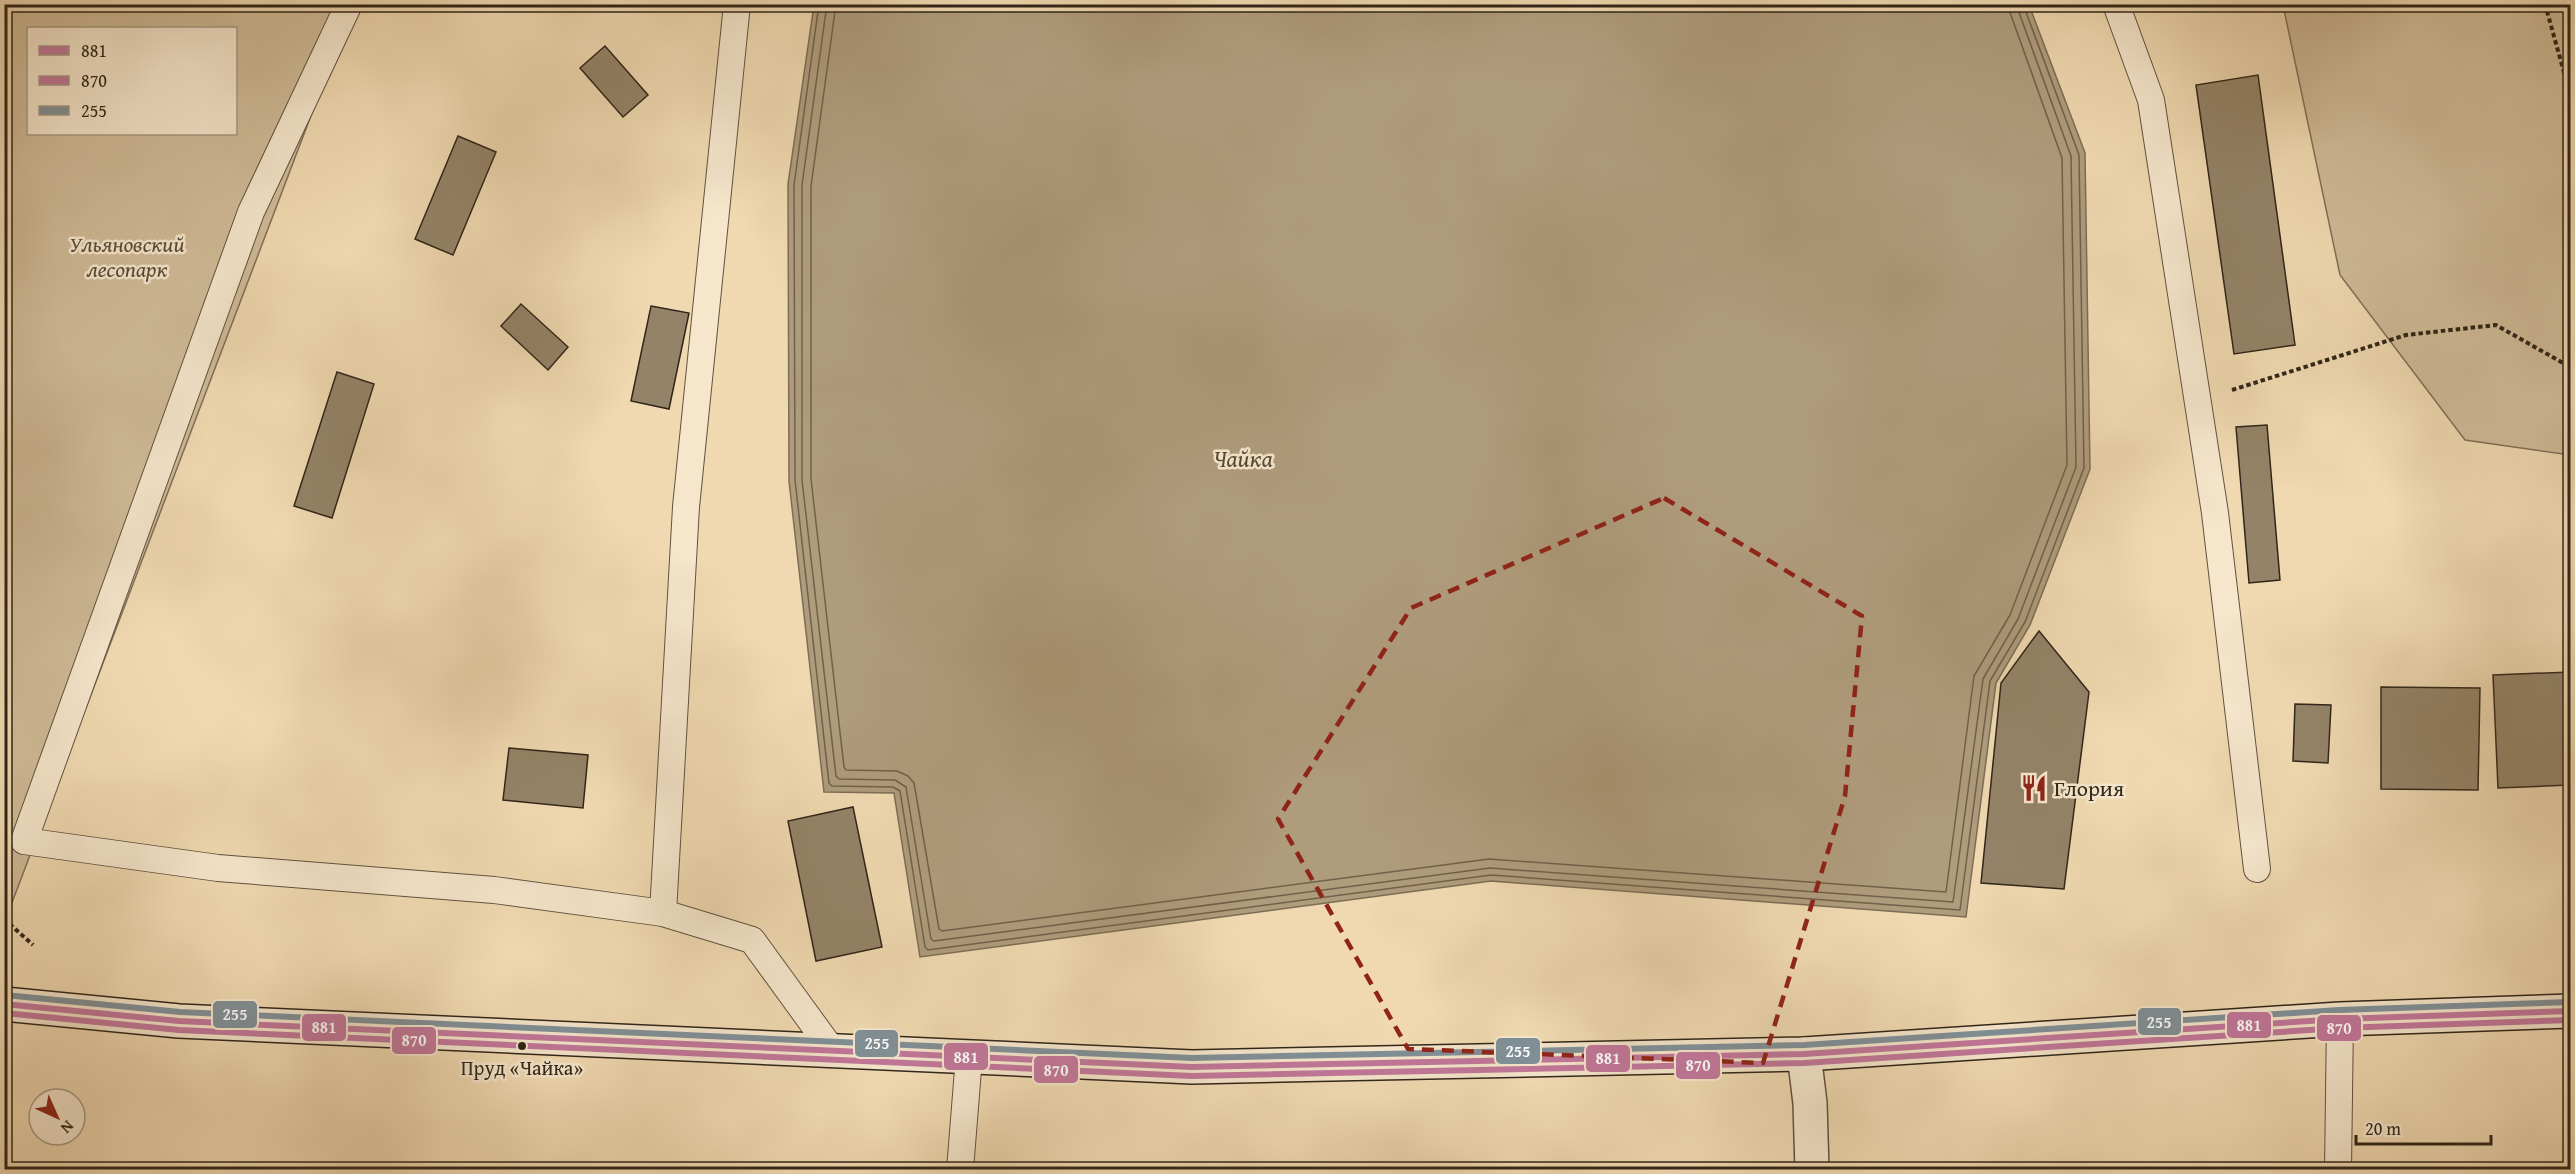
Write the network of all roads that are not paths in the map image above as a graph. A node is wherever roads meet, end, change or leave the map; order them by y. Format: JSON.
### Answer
{"nodes":[{"id":1,"x":349,"y":4,"type":"edge"},
{"id":2,"x":737,"y":4,"type":"edge"},
{"id":3,"x":2116,"y":4,"type":"edge"},
{"id":4,"x":2257,"y":869,"type":"dead end"},
{"id":5,"x":663,"y":913,"type":"junction"},
{"id":6,"x":4,"y":1005,"type":"edge"},
{"id":7,"x":2571,"y":1011,"type":"edge"},
{"id":8,"x":2340,"y":1019,"type":"junction"},
{"id":9,"x":832,"y":1050,"type":"junction"},
{"id":10,"x":1804,"y":1054,"type":"junction"},
{"id":11,"x":969,"y":1057,"type":"junction"},
{"id":12,"x":960,"y":1170,"type":"edge"},
{"id":13,"x":1812,"y":1170,"type":"edge"},
{"id":14,"x":2337,"y":1170,"type":"edge"}],
"edges":[{"from":1,"to":5,"type":"lane"},
{"from":2,"to":5,"type":"lane"},
{"from":3,"to":4,"type":"lane"},
{"from":5,"to":9,"type":"lane"},
{"from":6,"to":9,"type":"main road"},
{"from":7,"to":8,"type":"main road"},
{"from":8,"to":10,"type":"main road"},
{"from":8,"to":14,"type":"lane"},
{"from":9,"to":11,"type":"main road"},
{"from":10,"to":11,"type":"main road"},
{"from":10,"to":13,"type":"main road"},
{"from":11,"to":12,"type":"lane"}]}
